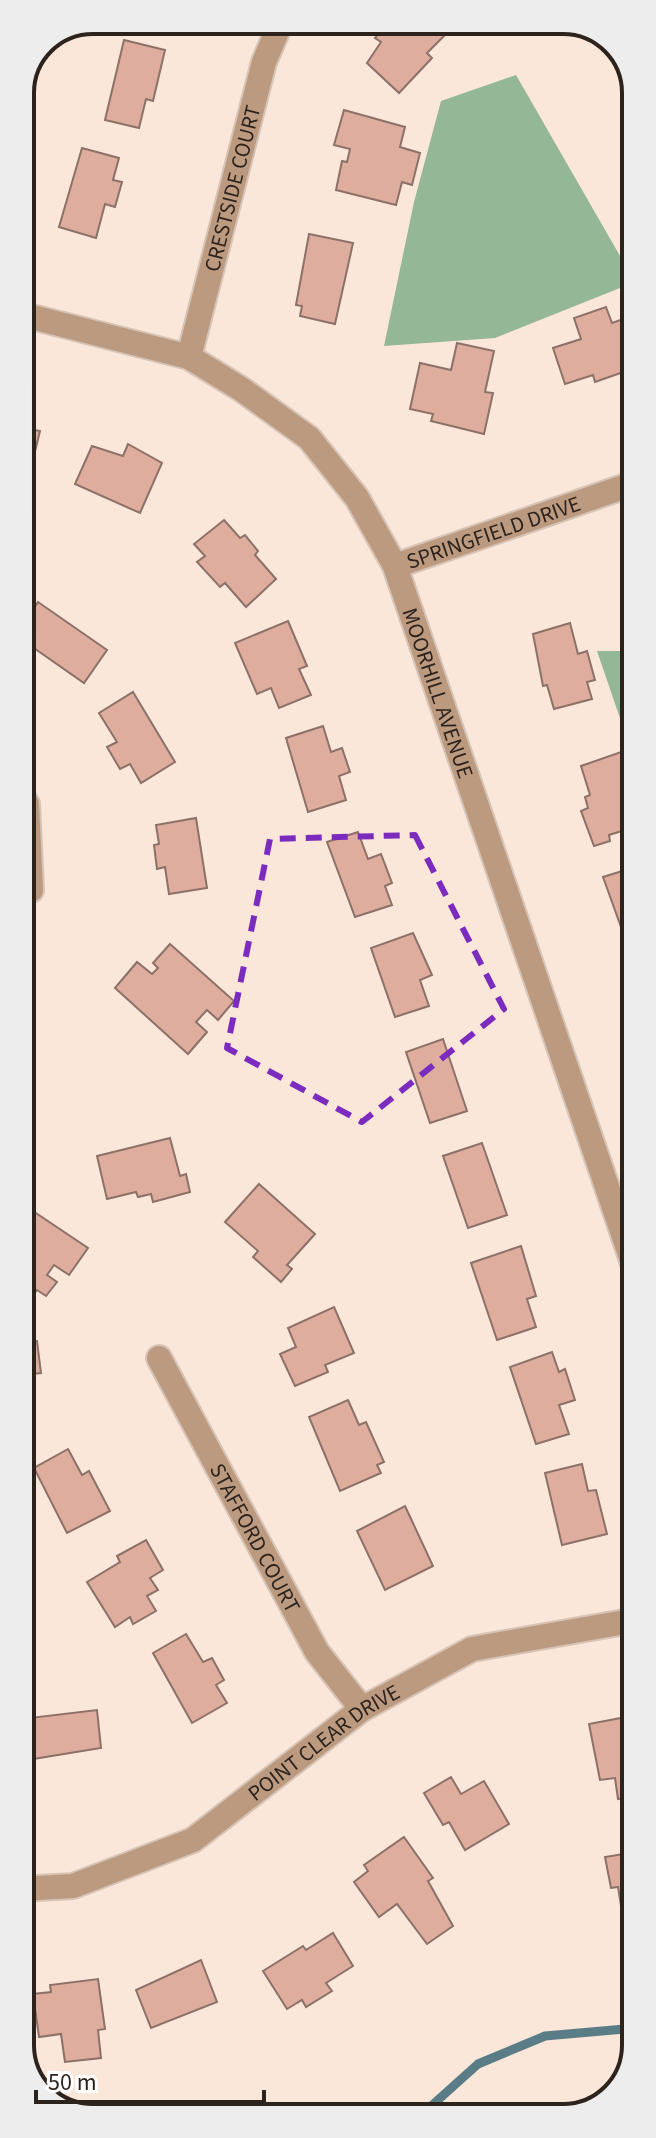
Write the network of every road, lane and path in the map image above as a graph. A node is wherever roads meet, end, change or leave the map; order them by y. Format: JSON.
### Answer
{"nodes":[{"id":1,"x":276,"y":34,"type":"edge"},
{"id":2,"x":34,"y":318,"type":"edge"},
{"id":3,"x":189,"y":357,"type":"junction"},
{"id":4,"x":622,"y":487,"type":"edge"},
{"id":5,"x":395,"y":566,"type":"junction"},
{"id":6,"x":622,"y":1231,"type":"edge"},
{"id":7,"x":159,"y":1358,"type":"dead end"},
{"id":8,"x":622,"y":1622,"type":"edge"},
{"id":9,"x":362,"y":1709,"type":"junction"},
{"id":10,"x":34,"y":1888,"type":"edge"}],
"edges":[{"from":1,"to":3,"type":"street","name":"CRESTSIDE COURT"},
{"from":2,"to":3,"type":"street","name":"MOORHILL AVENUE"},
{"from":3,"to":5,"type":"street","name":"MOORHILL AVENUE"},
{"from":4,"to":5,"type":"street","name":"SPRINGFIELD DRIVE"},
{"from":5,"to":6,"type":"street","name":"MOORHILL AVENUE"},
{"from":7,"to":9,"type":"street","name":"STAFFORD COURT"},
{"from":8,"to":9,"type":"street","name":"POINT CLEAR DRIVE"},
{"from":9,"to":10,"type":"street","name":"POINT CLEAR DRIVE"}]}
